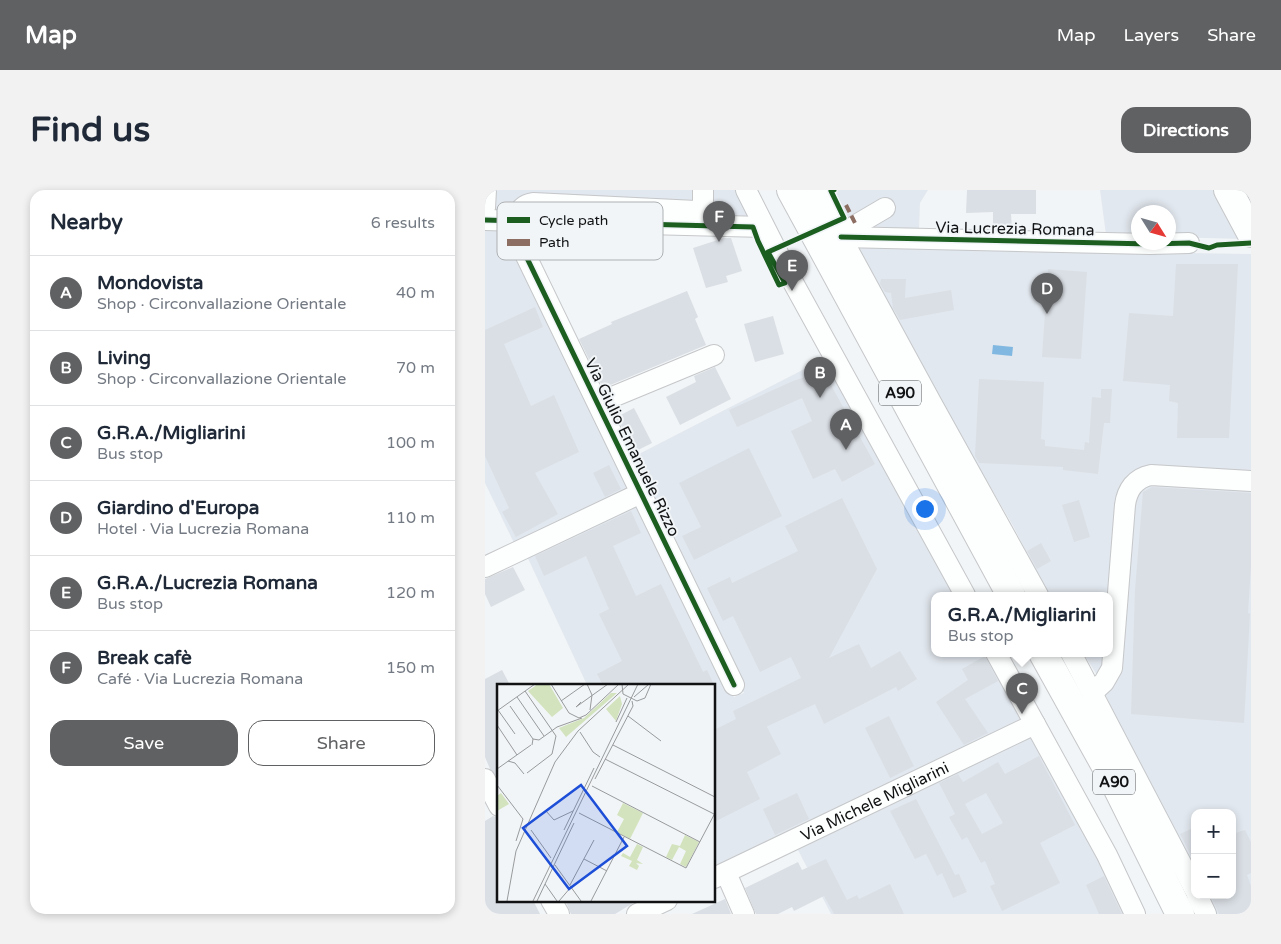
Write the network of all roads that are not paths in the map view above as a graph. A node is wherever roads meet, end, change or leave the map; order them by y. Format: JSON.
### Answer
{"nodes":[{"id":1,"x":485,"y":190,"type":"edge"},
{"id":2,"x":703,"y":190,"type":"edge"},
{"id":3,"x":746,"y":190,"type":"edge"},
{"id":4,"x":791,"y":190,"type":"edge"},
{"id":5,"x":817,"y":190,"type":"edge"},
{"id":6,"x":1228,"y":190,"type":"edge"},
{"id":7,"x":485,"y":208,"type":"edge"},
{"id":8,"x":885,"y":208,"type":"dead end"},
{"id":9,"x":663,"y":210,"type":"edge"},
{"id":10,"x":663,"y":225,"type":"edge"},
{"id":11,"x":764,"y":227,"type":"junction"},
{"id":12,"x":1251,"y":233,"type":"edge"},
{"id":13,"x":841,"y":237,"type":"junction"},
{"id":14,"x":1189,"y":243,"type":"dead end"},
{"id":15,"x":531,"y":260,"type":"edge"},
{"id":16,"x":714,"y":355,"type":"dead end"},
{"id":17,"x":598,"y":403,"type":"junction"},
{"id":18,"x":1248,"y":480,"type":"edge"},
{"id":19,"x":641,"y":493,"type":"junction"},
{"id":20,"x":485,"y":567,"type":"edge"},
{"id":21,"x":963,"y":592,"type":"edge"},
{"id":22,"x":1009,"y":592,"type":"edge"},
{"id":23,"x":1037,"y":592,"type":"edge"},
{"id":24,"x":1113,"y":645,"type":"edge"},
{"id":25,"x":998,"y":657,"type":"edge"},
{"id":26,"x":1045,"y":657,"type":"edge"},
{"id":27,"x":1073,"y":657,"type":"edge"},
{"id":28,"x":1112,"y":657,"type":"edge"},
{"id":29,"x":734,"y":685,"type":"dead end"},
{"id":30,"x":1093,"y":692,"type":"junction"},
{"id":31,"x":1035,"y":724,"type":"junction"},
{"id":32,"x":485,"y":779,"type":"edge"},
{"id":33,"x":497,"y":802,"type":"edge"},
{"id":34,"x":720,"y":876,"type":"edge"},
{"id":35,"x":1191,"y":882,"type":"edge"},
{"id":36,"x":1199,"y":899,"type":"edge"},
{"id":37,"x":552,"y":902,"type":"edge"},
{"id":38,"x":663,"y":902,"type":"edge"},
{"id":39,"x":559,"y":914,"type":"edge"},
{"id":40,"x":637,"y":914,"type":"edge"},
{"id":41,"x":744,"y":914,"type":"edge"},
{"id":42,"x":1135,"y":914,"type":"edge"},
{"id":43,"x":1180,"y":914,"type":"edge"},
{"id":44,"x":1206,"y":914,"type":"edge"}],
"edges":[{"from":1,"to":7,"type":"street"},
{"from":2,"to":9,"type":"street"},
{"from":3,"to":11,"type":"street"},
{"from":4,"to":22,"type":"highway","number":"A90"},
{"from":5,"to":13,"type":"street"},
{"from":6,"to":12,"type":"highway"},
{"from":8,"to":13,"type":"street"},
{"from":10,"to":11,"type":"street"},
{"from":11,"to":21,"type":"street"},
{"from":13,"to":14,"type":"street","name":"Via Lucrezia Romana"},
{"from":13,"to":23,"type":"street"},
{"from":15,"to":17,"type":"street","name":"Via Giulio Emanuele Rizzo"},
{"from":16,"to":17,"type":"street","name":"Via Giulio Emanuele Rizzo"},
{"from":17,"to":19,"type":"street","name":"Via Giulio Emanuele Rizzo"},
{"from":18,"to":24,"type":"street"},
{"from":19,"to":20,"type":"street"},
{"from":19,"to":29,"type":"street","name":"Via Giulio Emanuele Rizzo"},
{"from":25,"to":31,"type":"street"},
{"from":26,"to":43,"type":"highway","number":"A90"},
{"from":27,"to":30,"type":"street"},
{"from":28,"to":30,"type":"street"},
{"from":30,"to":35,"type":"street"},
{"from":31,"to":34,"type":"street","name":"Via Michele Migliarini"},
{"from":31,"to":42,"type":"street"},
{"from":32,"to":33,"type":"street"},
{"from":34,"to":41,"type":"street"},
{"from":36,"to":44,"type":"street"},
{"from":37,"to":39,"type":"street"},
{"from":38,"to":40,"type":"street"}]}
